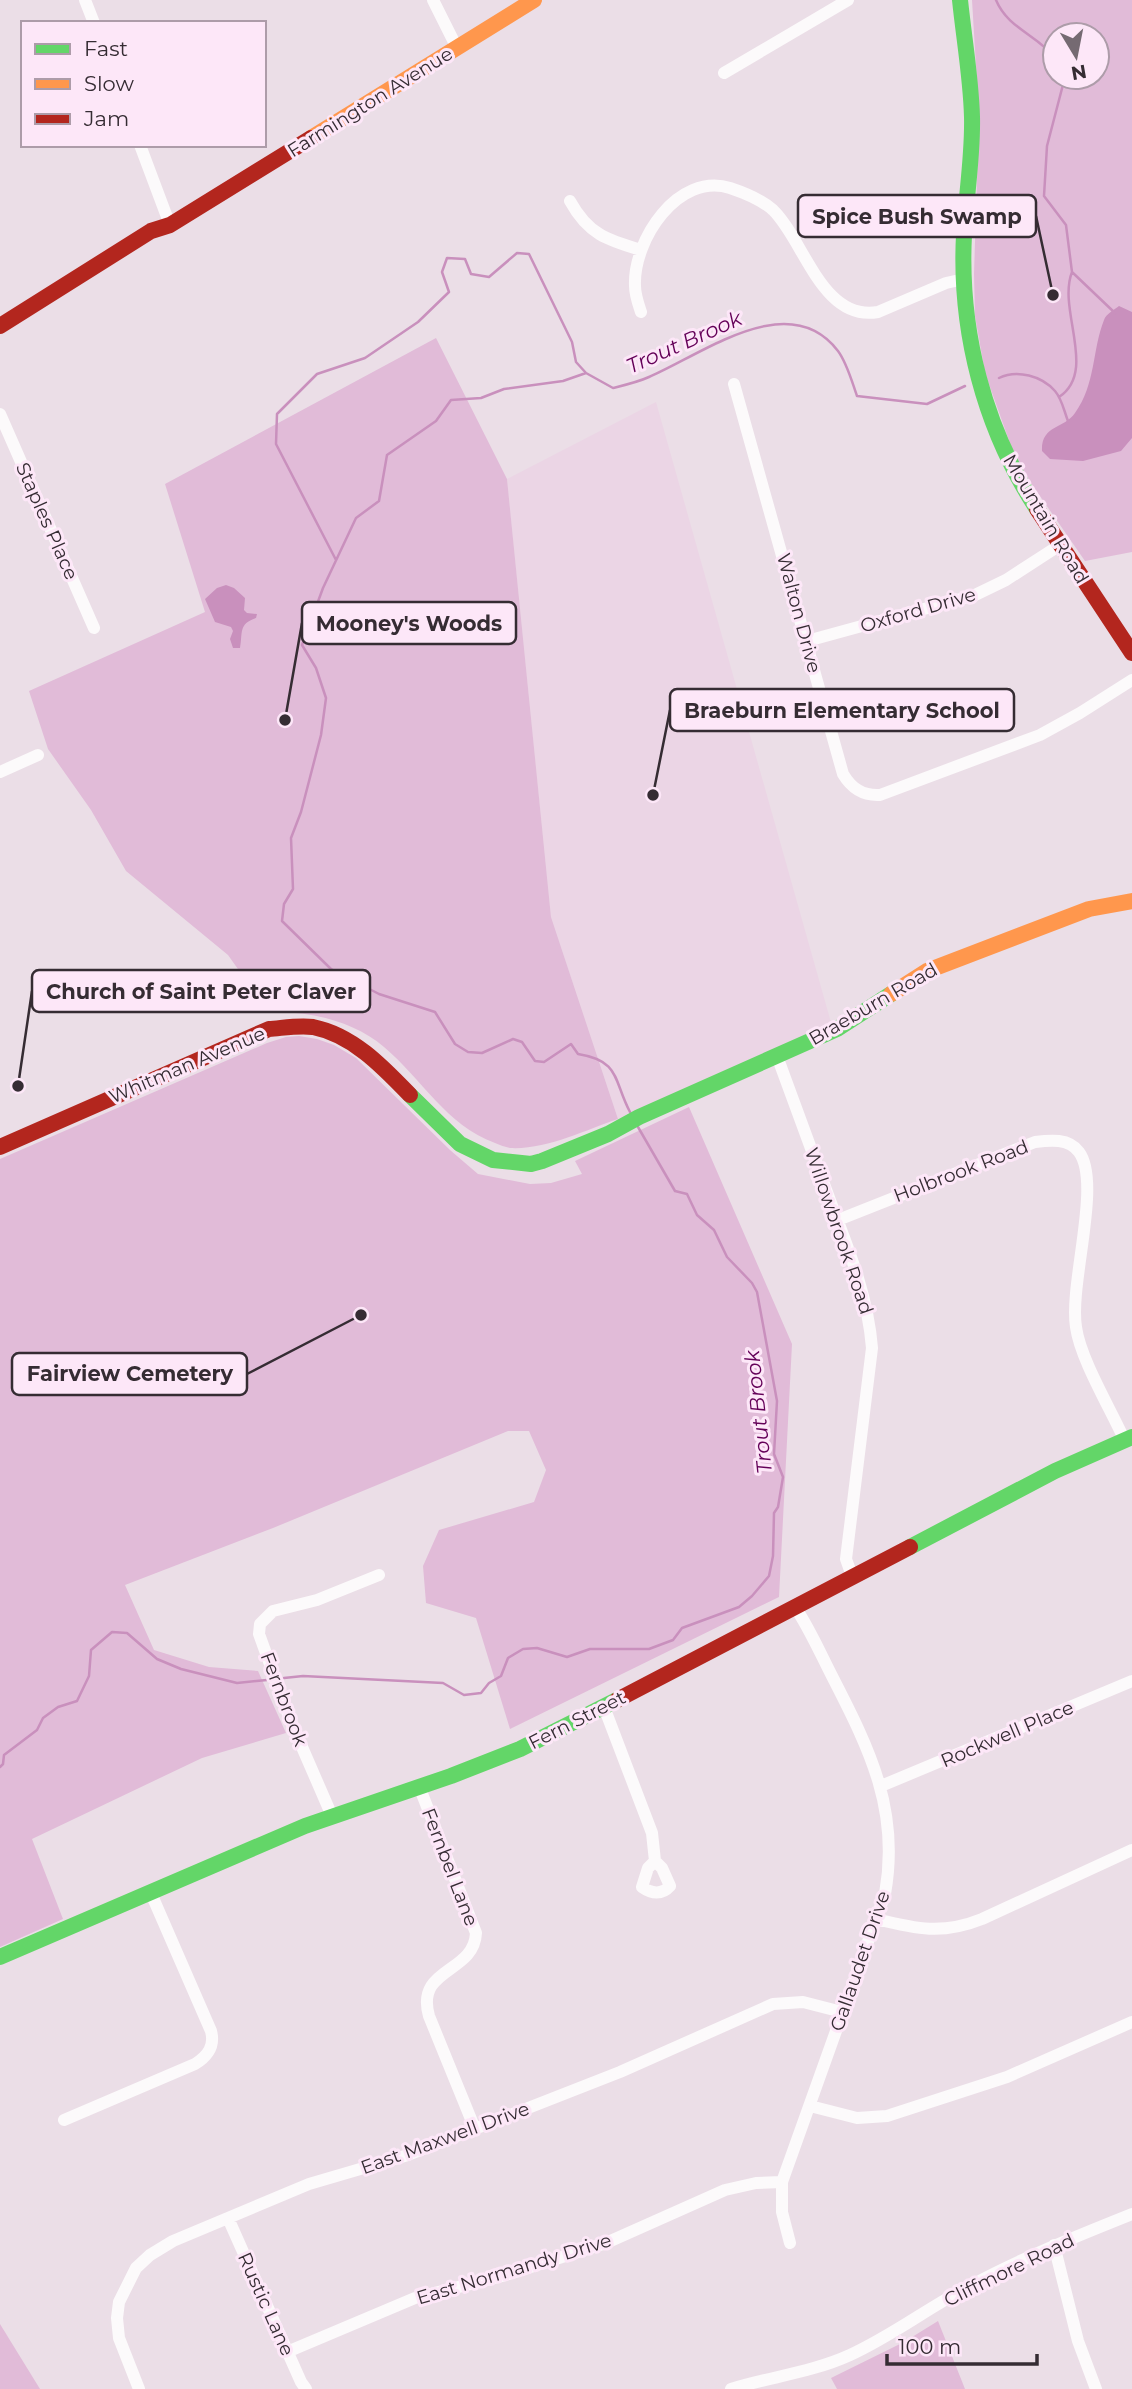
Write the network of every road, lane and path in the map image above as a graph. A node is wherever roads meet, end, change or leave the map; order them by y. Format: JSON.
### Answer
{"nodes":[{"id":1,"x":85,"y":0,"type":"edge"},
{"id":2,"x":433,"y":0,"type":"edge"},
{"id":3,"x":534,"y":0,"type":"edge"},
{"id":4,"x":848,"y":0,"type":"edge"},
{"id":5,"x":960,"y":0,"type":"edge"},
{"id":6,"x":93,"y":21,"type":"edge"},
{"id":7,"x":457,"y":48,"type":"junction"},
{"id":8,"x":724,"y":73,"type":"dead end"},
{"id":9,"x":141,"y":147,"type":"edge"},
{"id":10,"x":570,"y":201,"type":"dead end"},
{"id":11,"x":170,"y":225,"type":"junction"},
{"id":12,"x":641,"y":250,"type":"junction"},
{"id":13,"x":964,"y":279,"type":"junction"},
{"id":14,"x":641,"y":312,"type":"dead end"},
{"id":15,"x":0,"y":326,"type":"edge"},
{"id":16,"x":0,"y":337,"type":"edge"},
{"id":17,"x":734,"y":384,"type":"dead end"},
{"id":18,"x":0,"y":414,"type":"edge"},
{"id":19,"x":1060,"y":545,"type":"junction"},
{"id":20,"x":94,"y":628,"type":"dead end"},
{"id":21,"x":807,"y":641,"type":"junction"},
{"id":22,"x":1132,"y":653,"type":"edge"},
{"id":23,"x":1132,"y":680,"type":"edge"},
{"id":24,"x":38,"y":755,"type":"dead end"},
{"id":25,"x":0,"y":772,"type":"edge"},
{"id":26,"x":1132,"y":901,"type":"edge"},
{"id":27,"x":777,"y":1056,"type":"junction"},
{"id":28,"x":623,"y":1128,"type":"joint"},
{"id":29,"x":0,"y":1147,"type":"edge"},
{"id":30,"x":838,"y":1220,"type":"junction"},
{"id":31,"x":1128,"y":1438,"type":"edge"},
{"id":32,"x":380,"y":1575,"type":"dead end"},
{"id":33,"x":852,"y":1576,"type":"junction"},
{"id":34,"x":795,"y":1607,"type":"junction"},
{"id":35,"x":1132,"y":1681,"type":"edge"},
{"id":36,"x":604,"y":1707,"type":"junction"},
{"id":37,"x":419,"y":1786,"type":"junction"},
{"id":38,"x":881,"y":1786,"type":"junction"},
{"id":39,"x":332,"y":1816,"type":"junction"},
{"id":40,"x":1132,"y":1850,"type":"edge"},
{"id":41,"x":655,"y":1861,"type":"dead end"},
{"id":42,"x":150,"y":1891,"type":"junction"},
{"id":43,"x":876,"y":1919,"type":"junction"},
{"id":44,"x":0,"y":1957,"type":"edge"},
{"id":45,"x":842,"y":2012,"type":"junction"},
{"id":46,"x":1132,"y":2022,"type":"edge"},
{"id":47,"x":810,"y":2106,"type":"junction"},
{"id":48,"x":64,"y":2120,"type":"dead end"},
{"id":49,"x":475,"y":2129,"type":"junction"},
{"id":50,"x":782,"y":2182,"type":"junction"},
{"id":51,"x":1132,"y":2214,"type":"edge"},
{"id":52,"x":229,"y":2218,"type":"junction"},
{"id":53,"x":790,"y":2243,"type":"dead end"},
{"id":54,"x":1054,"y":2245,"type":"junction"},
{"id":55,"x":287,"y":2351,"type":"junction"},
{"id":56,"x":139,"y":2389,"type":"edge"},
{"id":57,"x":306,"y":2389,"type":"edge"},
{"id":58,"x":731,"y":2389,"type":"edge"},
{"id":59,"x":1096,"y":2389,"type":"edge"}],
"edges":[{"from":1,"to":6,"type":"street"},
{"from":2,"to":7,"type":"street"},
{"from":3,"to":7,"type":"street","name":"Farmington Avenue"},
{"from":4,"to":8,"type":"street"},
{"from":5,"to":13,"type":"street","name":"Mountain Road"},
{"from":7,"to":11,"type":"street","name":"Farmington Avenue"},
{"from":9,"to":11,"type":"street"},
{"from":10,"to":12,"type":"street"},
{"from":11,"to":15,"type":"street","name":"Farmington Avenue"},
{"from":11,"to":16,"type":"street","name":"Farmington Avenue"},
{"from":12,"to":13,"type":"street"},
{"from":12,"to":14,"type":"street"},
{"from":13,"to":19,"type":"street","name":"Mountain Road"},
{"from":17,"to":21,"type":"street","name":"Walton Drive"},
{"from":18,"to":20,"type":"street","name":"Staples Place"},
{"from":19,"to":21,"type":"street","name":"Oxford Drive"},
{"from":19,"to":22,"type":"street","name":"Mountain Road"},
{"from":21,"to":23,"type":"street","name":"Walton Drive"},
{"from":24,"to":25,"type":"street"},
{"from":26,"to":27,"type":"street","name":"Braeburn Road"},
{"from":27,"to":28,"type":"street","name":"Braeburn Road"},
{"from":27,"to":30,"type":"street","name":"Willowbrook Road"},
{"from":28,"to":29,"type":"street","name":"Whitman Avenue"},
{"from":30,"to":31,"type":"street","name":"Holbrook Road"},
{"from":30,"to":33,"type":"street","name":"Willowbrook Road"},
{"from":31,"to":33,"type":"street","name":"Fern Street"},
{"from":32,"to":39,"type":"street","name":"Fernbrook"},
{"from":33,"to":34,"type":"street","name":"Fern Street"},
{"from":34,"to":36,"type":"street","name":"Fern Street"},
{"from":34,"to":38,"type":"street","name":"Gallaudet Drive"},
{"from":35,"to":38,"type":"street","name":"Rockwell Place"},
{"from":36,"to":37,"type":"street","name":"Fern Street"},
{"from":36,"to":41,"type":"street"},
{"from":37,"to":39,"type":"street","name":"Fern Street"},
{"from":37,"to":49,"type":"street","name":"Fernbel Lane"},
{"from":38,"to":43,"type":"street","name":"Gallaudet Drive"},
{"from":39,"to":42,"type":"street","name":"Fern Street"},
{"from":40,"to":43,"type":"street"},
{"from":42,"to":44,"type":"street","name":"Fern Street"},
{"from":42,"to":48,"type":"street"},
{"from":43,"to":45,"type":"street","name":"Gallaudet Drive"},
{"from":45,"to":47,"type":"street","name":"Gallaudet Drive"},
{"from":45,"to":49,"type":"street","name":"East Maxwell Drive"},
{"from":46,"to":47,"type":"street"},
{"from":47,"to":50,"type":"street","name":"Gallaudet Drive"},
{"from":49,"to":52,"type":"street","name":"East Maxwell Drive"},
{"from":50,"to":53,"type":"street","name":"Gallaudet Drive"},
{"from":50,"to":55,"type":"street","name":"East Normandy Drive"},
{"from":51,"to":54,"type":"street","name":"Cliffmore Road"},
{"from":52,"to":55,"type":"street","name":"Rustic Lane"},
{"from":52,"to":56,"type":"street","name":"East Maxwell Drive"},
{"from":54,"to":58,"type":"street","name":"Cliffmore Road"},
{"from":54,"to":59,"type":"street"},
{"from":55,"to":57,"type":"street","name":"Rustic Lane"}]}
